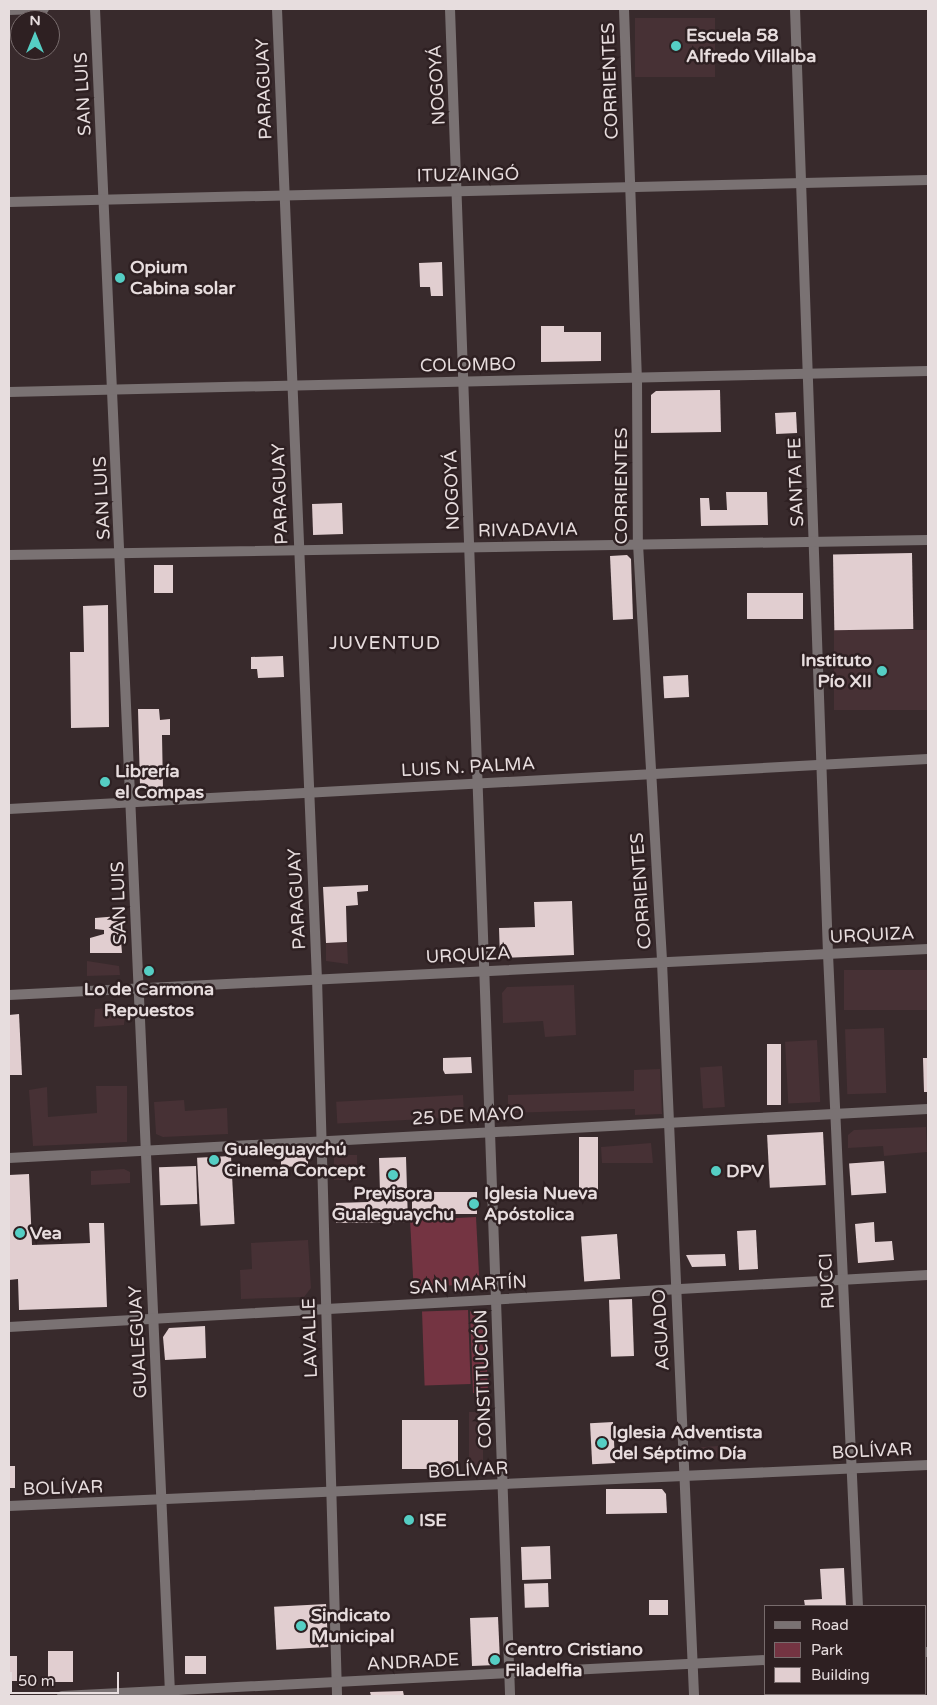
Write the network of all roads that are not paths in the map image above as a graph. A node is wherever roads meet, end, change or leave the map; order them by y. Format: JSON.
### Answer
{"nodes":[{"id":1,"x":44,"y":9,"type":"edge"},
{"id":2,"x":95,"y":9,"type":"edge"},
{"id":3,"x":277,"y":9,"type":"edge"},
{"id":4,"x":450,"y":9,"type":"edge"},
{"id":5,"x":624,"y":9,"type":"edge"},
{"id":6,"x":795,"y":9,"type":"edge"},
{"id":7,"x":9,"y":10,"type":"edge"},
{"id":8,"x":928,"y":180,"type":"edge"},
{"id":9,"x":802,"y":183,"type":"junction"},
{"id":10,"x":630,"y":187,"type":"junction"},
{"id":11,"x":458,"y":191,"type":"junction"},
{"id":12,"x":285,"y":196,"type":"junction"},
{"id":13,"x":104,"y":200,"type":"junction"},
{"id":14,"x":9,"y":202,"type":"edge"},
{"id":15,"x":928,"y":371,"type":"edge"},
{"id":16,"x":809,"y":374,"type":"junction"},
{"id":17,"x":637,"y":378,"type":"junction"},
{"id":18,"x":465,"y":382,"type":"junction"},
{"id":19,"x":292,"y":386,"type":"junction"},
{"id":20,"x":113,"y":390,"type":"junction"},
{"id":21,"x":9,"y":392,"type":"edge"},
{"id":22,"x":928,"y":540,"type":"edge"},
{"id":23,"x":814,"y":542,"type":"junction"},
{"id":24,"x":638,"y":544,"type":"junction"},
{"id":25,"x":470,"y":546,"type":"junction"},
{"id":26,"x":298,"y":550,"type":"junction"},
{"id":27,"x":120,"y":552,"type":"junction"},
{"id":28,"x":9,"y":555,"type":"edge"},
{"id":29,"x":928,"y":759,"type":"edge"},
{"id":30,"x":822,"y":765,"type":"junction"},
{"id":31,"x":650,"y":774,"type":"junction"},
{"id":32,"x":479,"y":783,"type":"junction"},
{"id":33,"x":308,"y":792,"type":"junction"},
{"id":34,"x":132,"y":801,"type":"junction"},
{"id":35,"x":9,"y":809,"type":"edge"},
{"id":36,"x":928,"y":949,"type":"edge"},
{"id":37,"x":828,"y":954,"type":"junction"},
{"id":38,"x":662,"y":962,"type":"junction"},
{"id":39,"x":485,"y":970,"type":"junction"},
{"id":40,"x":317,"y":978,"type":"junction"},
{"id":41,"x":138,"y":986,"type":"junction"},
{"id":42,"x":9,"y":995,"type":"edge"},
{"id":43,"x":928,"y":1109,"type":"edge"},
{"id":44,"x":835,"y":1114,"type":"junction"},
{"id":45,"x":667,"y":1122,"type":"junction"},
{"id":46,"x":491,"y":1131,"type":"junction"},
{"id":47,"x":320,"y":1140,"type":"junction"},
{"id":48,"x":144,"y":1152,"type":"junction"},
{"id":49,"x":9,"y":1158,"type":"edge"},
{"id":50,"x":928,"y":1275,"type":"edge"},
{"id":51,"x":843,"y":1280,"type":"junction"},
{"id":52,"x":675,"y":1290,"type":"junction"},
{"id":53,"x":496,"y":1300,"type":"junction"},
{"id":54,"x":325,"y":1310,"type":"junction"},
{"id":55,"x":154,"y":1320,"type":"junction"},
{"id":56,"x":9,"y":1327,"type":"edge"},
{"id":57,"x":928,"y":1465,"type":"edge"},
{"id":58,"x":851,"y":1468,"type":"junction"},
{"id":59,"x":684,"y":1476,"type":"junction"},
{"id":60,"x":502,"y":1484,"type":"junction"},
{"id":61,"x":331,"y":1492,"type":"junction"},
{"id":62,"x":162,"y":1500,"type":"junction"},
{"id":63,"x":9,"y":1506,"type":"edge"},
{"id":64,"x":858,"y":1605,"type":"edge"},
{"id":65,"x":764,"y":1660,"type":"edge"},
{"id":66,"x":692,"y":1664,"type":"junction"},
{"id":67,"x":509,"y":1673,"type":"junction"},
{"id":68,"x":336,"y":1682,"type":"junction"},
{"id":69,"x":170,"y":1693,"type":"edge"},
{"id":70,"x":62,"y":1696,"type":"edge"},
{"id":71,"x":337,"y":1696,"type":"edge"},
{"id":72,"x":510,"y":1696,"type":"edge"},
{"id":73,"x":694,"y":1696,"type":"edge"}],
"edges":[{"from":1,"to":7,"type":"street"},
{"from":2,"to":13,"type":"street","name":"SAN LUIS"},
{"from":3,"to":12,"type":"street","name":"PARAGUAY"},
{"from":4,"to":11,"type":"street","name":"NOGOYÁ"},
{"from":5,"to":10,"type":"street","name":"CORRIENTES"},
{"from":6,"to":9,"type":"street","name":"SANTA FE"},
{"from":8,"to":9,"type":"street","name":"ITUZAINGÓ"},
{"from":9,"to":10,"type":"street","name":"ITUZAINGÓ"},
{"from":9,"to":16,"type":"street","name":"SANTA FE"},
{"from":10,"to":11,"type":"street","name":"ITUZAINGÓ"},
{"from":10,"to":17,"type":"street","name":"CORRIENTES"},
{"from":11,"to":12,"type":"street","name":"ITUZAINGÓ"},
{"from":11,"to":18,"type":"street","name":"NOGOYÁ"},
{"from":12,"to":13,"type":"street","name":"ITUZAINGÓ"},
{"from":12,"to":19,"type":"street","name":"PARAGUAY"},
{"from":13,"to":14,"type":"street","name":"ITUZAINGÓ"},
{"from":13,"to":20,"type":"street","name":"SAN LUIS"},
{"from":15,"to":16,"type":"street","name":"COLOMBO"},
{"from":16,"to":17,"type":"street","name":"COLOMBO"},
{"from":16,"to":23,"type":"street","name":"SANTA FE"},
{"from":17,"to":18,"type":"street","name":"COLOMBO"},
{"from":17,"to":24,"type":"street","name":"CORRIENTES"},
{"from":18,"to":19,"type":"street","name":"COLOMBO"},
{"from":18,"to":25,"type":"street","name":"NOGOYÁ"},
{"from":19,"to":20,"type":"street","name":"COLOMBO"},
{"from":19,"to":26,"type":"street","name":"PARAGUAY"},
{"from":20,"to":21,"type":"street","name":"COLOMBO"},
{"from":20,"to":27,"type":"street","name":"SAN LUIS"},
{"from":22,"to":23,"type":"street","name":"RIVADAVIA"},
{"from":23,"to":24,"type":"street","name":"RIVADAVIA"},
{"from":23,"to":30,"type":"street","name":"SANTA FE"},
{"from":24,"to":25,"type":"street","name":"RIVADAVIA"},
{"from":24,"to":31,"type":"street","name":"CORRIENTES"},
{"from":25,"to":26,"type":"street","name":"RIVADAVIA"},
{"from":25,"to":32,"type":"street","name":"NOGOYÁ"},
{"from":26,"to":27,"type":"street","name":"RIVADAVIA"},
{"from":26,"to":33,"type":"street","name":"PARAGUAY"},
{"from":27,"to":28,"type":"street","name":"RIVADAVIA"},
{"from":27,"to":34,"type":"street","name":"SAN LUIS"},
{"from":29,"to":30,"type":"street","name":"LUIS N. PALMA"},
{"from":30,"to":31,"type":"street","name":"LUIS N. PALMA"},
{"from":30,"to":37,"type":"street","name":"SANTA FE"},
{"from":31,"to":32,"type":"street","name":"LUIS N. PALMA"},
{"from":31,"to":38,"type":"street","name":"CORRIENTES"},
{"from":32,"to":33,"type":"street","name":"LUIS N. PALMA"},
{"from":32,"to":39,"type":"street","name":"NOGOYÁ"},
{"from":33,"to":34,"type":"street","name":"LUIS N. PALMA"},
{"from":33,"to":40,"type":"street","name":"PARAGUAY"},
{"from":34,"to":35,"type":"street","name":"LUIS N. PALMA"},
{"from":34,"to":41,"type":"street","name":"SAN LUIS"},
{"from":36,"to":37,"type":"street","name":"URQUIZA"},
{"from":37,"to":38,"type":"street","name":"URQUIZA"},
{"from":37,"to":44,"type":"street","name":"RUCCI"},
{"from":38,"to":39,"type":"street","name":"URQUIZA"},
{"from":38,"to":45,"type":"street","name":"AGUADO"},
{"from":39,"to":40,"type":"street","name":"URQUIZA"},
{"from":39,"to":46,"type":"street","name":"CONSTITUCIÓN"},
{"from":40,"to":41,"type":"street","name":"URQUIZA"},
{"from":40,"to":47,"type":"street","name":"LAVALLE"},
{"from":41,"to":42,"type":"street","name":"URQUIZA"},
{"from":41,"to":48,"type":"street","name":"GUALEGUAY"},
{"from":43,"to":44,"type":"street","name":"25 DE MAYO"},
{"from":44,"to":45,"type":"street","name":"25 DE MAYO"},
{"from":44,"to":51,"type":"street","name":"RUCCI"},
{"from":45,"to":46,"type":"street","name":"25 DE MAYO"},
{"from":45,"to":52,"type":"street","name":"AGUADO"},
{"from":46,"to":47,"type":"street","name":"25 DE MAYO"},
{"from":46,"to":53,"type":"street","name":"CONSTITUCIÓN"},
{"from":47,"to":48,"type":"street","name":"25 DE MAYO"},
{"from":47,"to":54,"type":"street","name":"LAVALLE"},
{"from":48,"to":49,"type":"street","name":"25 DE MAYO"},
{"from":48,"to":55,"type":"street","name":"GUALEGUAY"},
{"from":50,"to":51,"type":"street","name":"SAN MARTÍN"},
{"from":51,"to":52,"type":"street","name":"SAN MARTÍN"},
{"from":51,"to":58,"type":"street","name":"RUCCI"},
{"from":52,"to":53,"type":"street","name":"SAN MARTÍN"},
{"from":52,"to":59,"type":"street","name":"AGUADO"},
{"from":53,"to":54,"type":"street","name":"SAN MARTÍN"},
{"from":53,"to":60,"type":"street","name":"CONSTITUCIÓN"},
{"from":54,"to":55,"type":"street","name":"SAN MARTÍN"},
{"from":54,"to":61,"type":"street","name":"LAVALLE"},
{"from":55,"to":56,"type":"street","name":"SAN MARTÍN"},
{"from":55,"to":62,"type":"street","name":"GUALEGUAY"},
{"from":57,"to":58,"type":"street","name":"BOLÍVAR"},
{"from":58,"to":59,"type":"street","name":"BOLÍVAR"},
{"from":58,"to":64,"type":"street","name":"RUCCI"},
{"from":59,"to":60,"type":"street","name":"BOLÍVAR"},
{"from":59,"to":66,"type":"street","name":"AGUADO"},
{"from":60,"to":61,"type":"street","name":"BOLÍVAR"},
{"from":60,"to":67,"type":"street","name":"CONSTITUCIÓN"},
{"from":61,"to":62,"type":"street","name":"BOLÍVAR"},
{"from":61,"to":68,"type":"street","name":"LAVALLE"},
{"from":62,"to":63,"type":"street","name":"BOLÍVAR"},
{"from":62,"to":69,"type":"street","name":"GUALEGUAY"},
{"from":65,"to":66,"type":"street","name":"ANDRADE"},
{"from":66,"to":67,"type":"street","name":"ANDRADE"},
{"from":66,"to":73,"type":"street","name":"AGUADO"},
{"from":67,"to":68,"type":"street","name":"ANDRADE"},
{"from":67,"to":72,"type":"street","name":"CONSTITUCIÓN"},
{"from":68,"to":69,"type":"street","name":"ANDRADE"},
{"from":68,"to":71,"type":"street","name":"LAVALLE"},
{"from":69,"to":70,"type":"street","name":"ANDRADE"}]}
